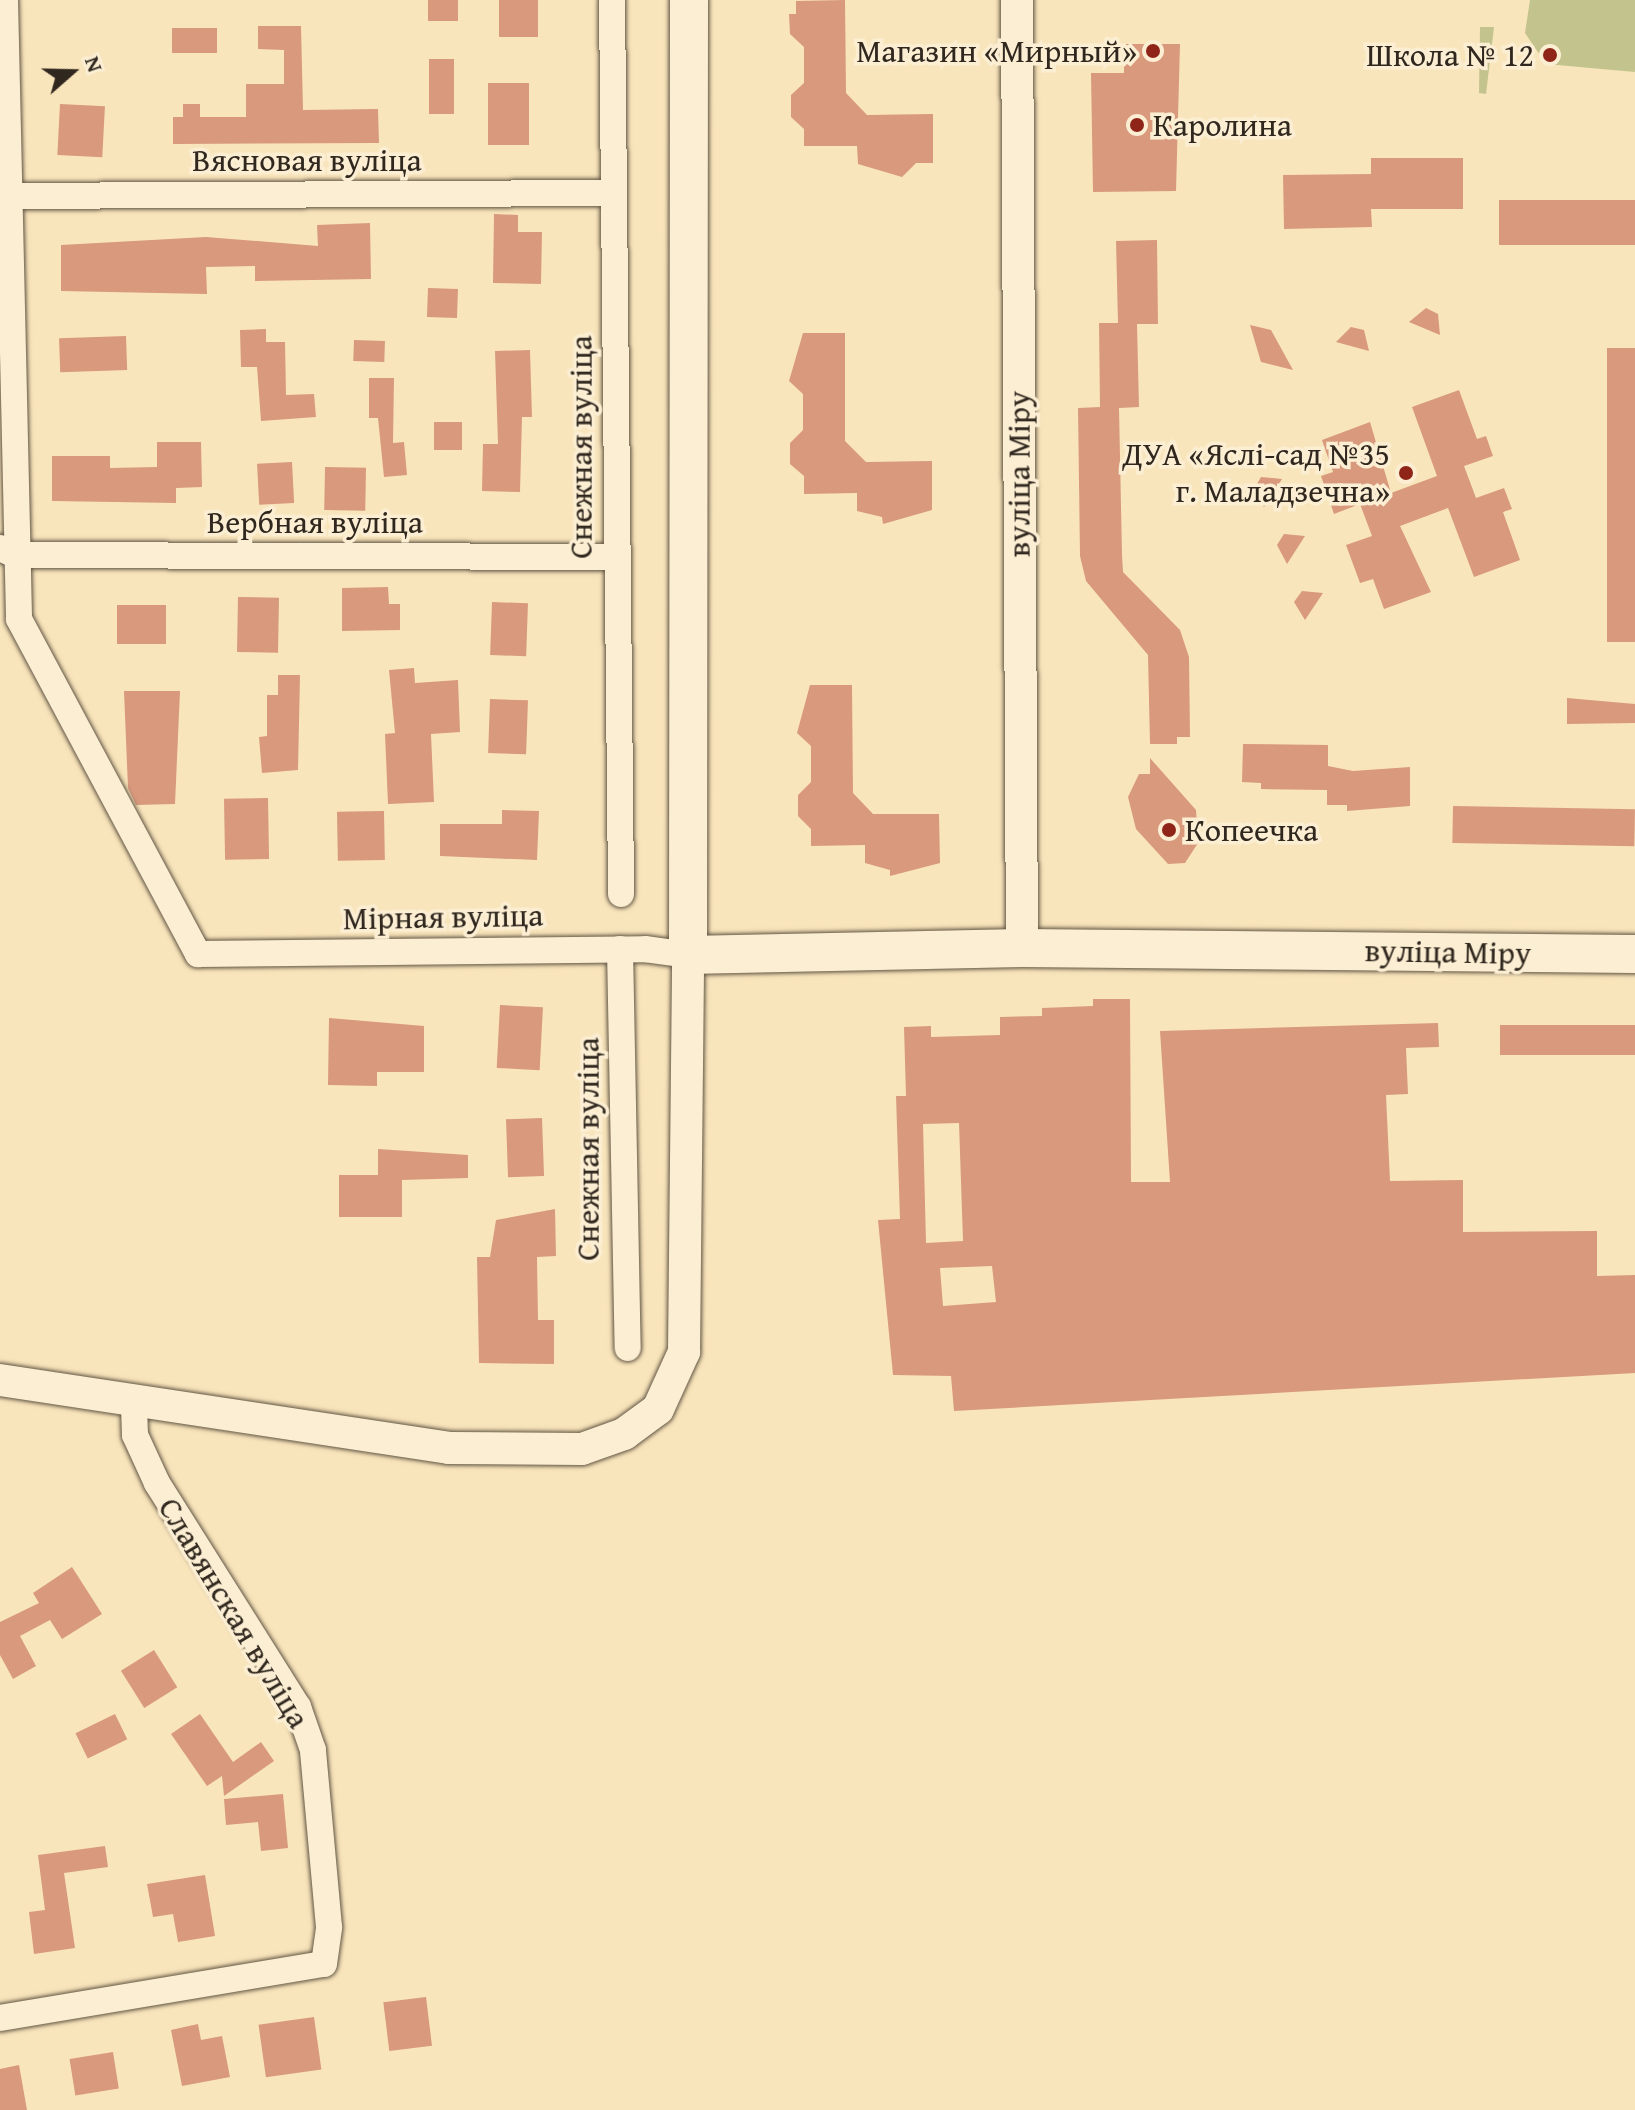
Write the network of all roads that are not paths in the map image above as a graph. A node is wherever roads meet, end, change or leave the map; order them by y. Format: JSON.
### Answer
{"nodes":[{"id":1,"x":5,"y":0,"type":"edge"},
{"id":2,"x":612,"y":0,"type":"edge"},
{"id":3,"x":689,"y":0,"type":"edge"},
{"id":4,"x":1017,"y":0,"type":"edge"},
{"id":5,"x":613,"y":193,"type":"junction"},
{"id":6,"x":5,"y":196,"type":"edge"},
{"id":7,"x":8,"y":552,"type":"edge"},
{"id":8,"x":615,"y":557,"type":"junction"},
{"id":9,"x":621,"y":894,"type":"dead end"},
{"id":10,"x":1022,"y":948,"type":"junction"},
{"id":11,"x":620,"y":949,"type":"junction"},
{"id":12,"x":1635,"y":954,"type":"edge"},
{"id":13,"x":688,"y":955,"type":"junction"},
{"id":14,"x":628,"y":1348,"type":"dead end"},
{"id":15,"x":0,"y":1380,"type":"edge"},
{"id":16,"x":134,"y":1401,"type":"junction"},
{"id":17,"x":0,"y":2018,"type":"edge"}],
"edges":[{"from":1,"to":6,"type":"street"},
{"from":2,"to":5,"type":"street","name":"Снежная вуліца"},
{"from":3,"to":13,"type":"main road"},
{"from":4,"to":10,"type":"street","name":"вуліца Міру"},
{"from":5,"to":6,"type":"street","name":"Вясновая вуліца"},
{"from":5,"to":8,"type":"street","name":"Снежная вуліца"},
{"from":6,"to":7,"type":"street"},
{"from":7,"to":8,"type":"street","name":"Вербная вуліца"},
{"from":7,"to":11,"type":"street","name":"Мірная вуліца"},
{"from":8,"to":9,"type":"street","name":"Снежная вуліца"},
{"from":10,"to":12,"type":"main road","name":"вуліца Міру"},
{"from":10,"to":13,"type":"main road","name":"вуліца Міру"},
{"from":11,"to":13,"type":"street","name":"Мірная вуліца"},
{"from":11,"to":14,"type":"street","name":"Снежная вуліца"},
{"from":13,"to":16,"type":"street"},
{"from":15,"to":16,"type":"street"},
{"from":16,"to":17,"type":"street","name":"Славянская вуліца"}]}
